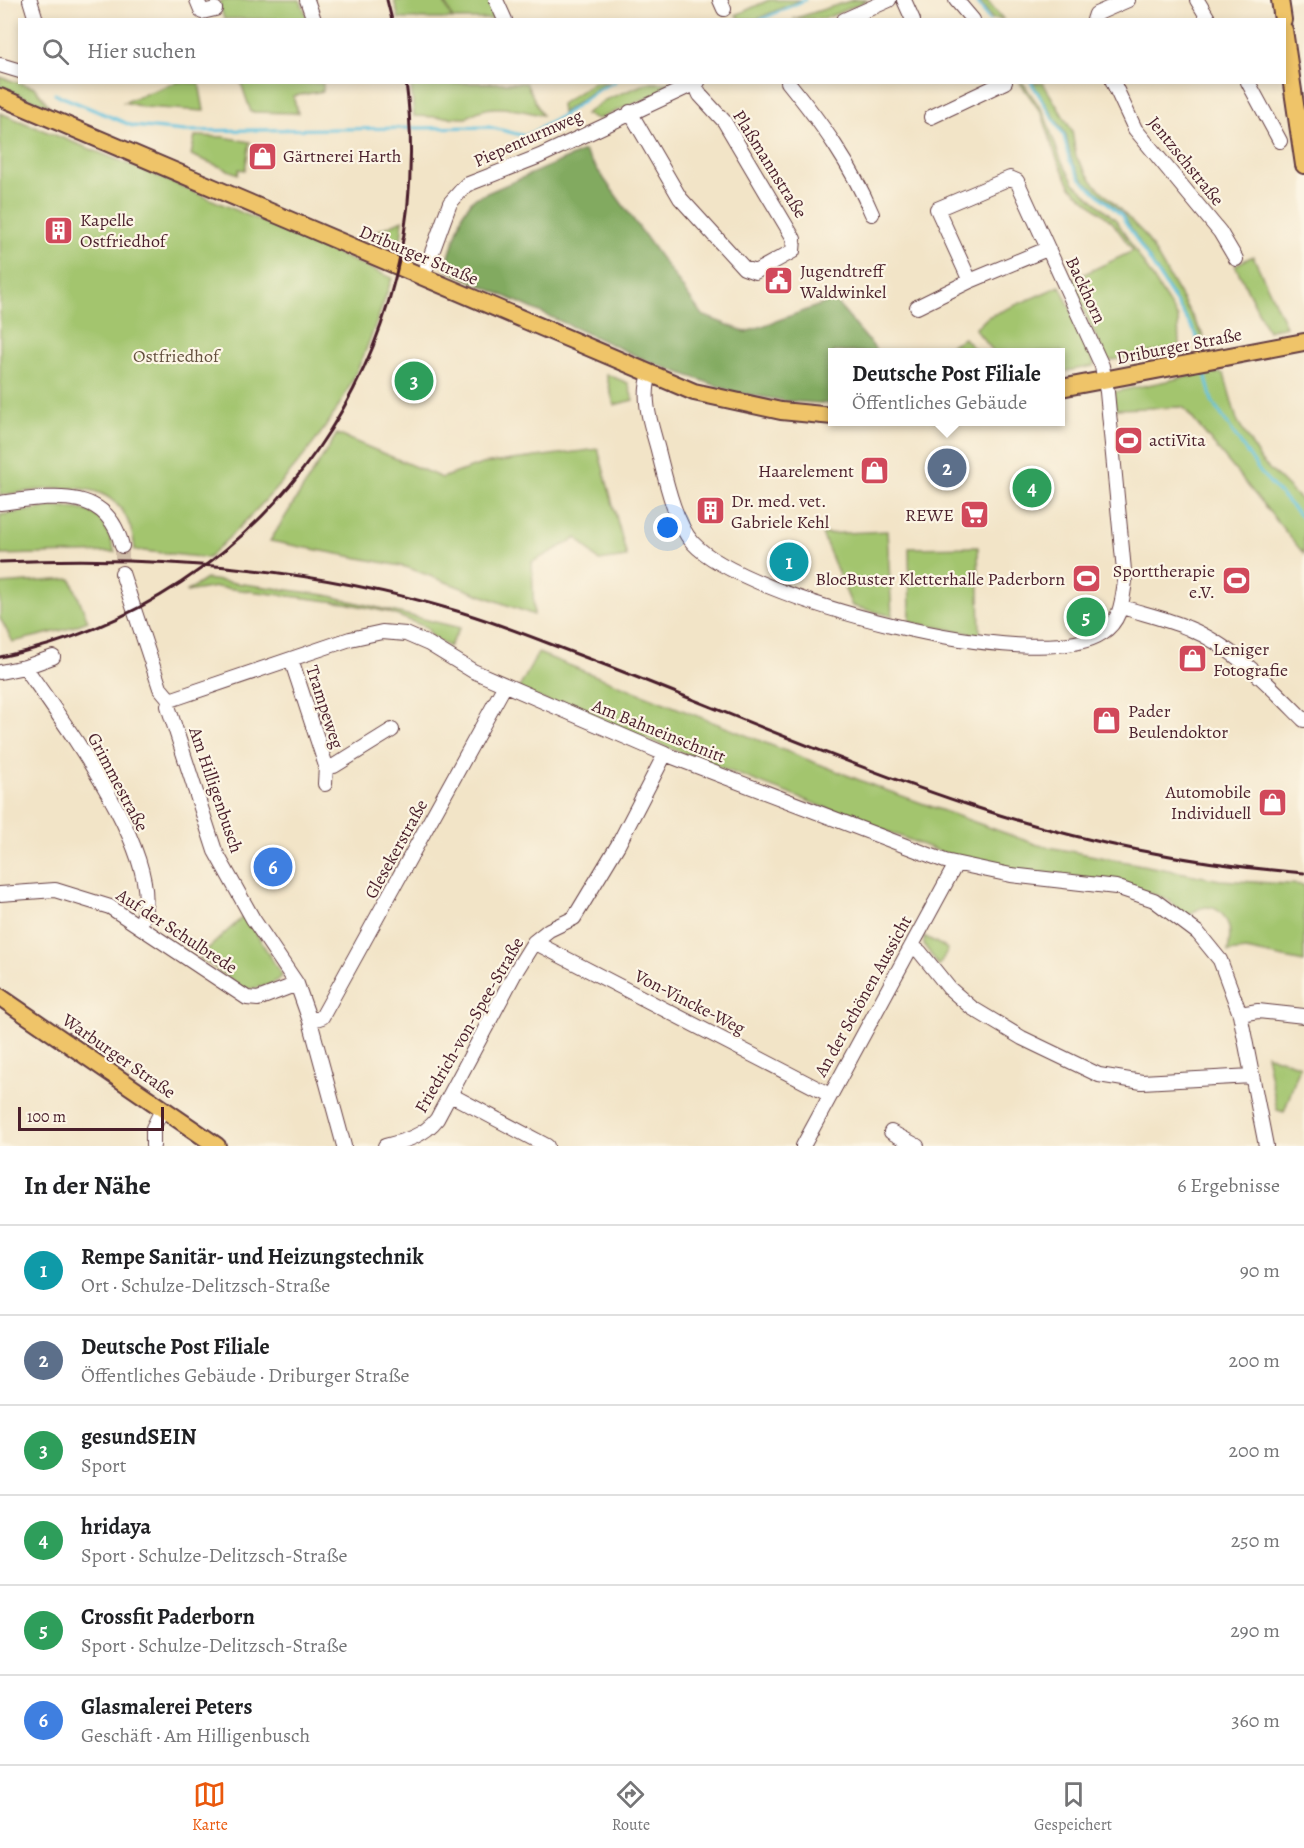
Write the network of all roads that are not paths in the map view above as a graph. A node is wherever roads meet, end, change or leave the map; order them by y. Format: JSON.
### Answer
{"nodes":[{"id":1,"x":30,"y":0,"type":"edge"},
{"id":2,"x":197,"y":0,"type":"edge"},
{"id":3,"x":307,"y":0,"type":"edge"},
{"id":4,"x":496,"y":0,"type":"edge"},
{"id":5,"x":889,"y":0,"type":"edge"},
{"id":6,"x":904,"y":0,"type":"edge"},
{"id":7,"x":956,"y":0,"type":"edge"},
{"id":8,"x":1128,"y":0,"type":"edge"},
{"id":9,"x":1197,"y":0,"type":"edge"},
{"id":10,"x":1280,"y":0,"type":"edge"},
{"id":11,"x":215,"y":9,"type":"dead end"},
{"id":12,"x":35,"y":18,"type":"edge"},
{"id":13,"x":313,"y":18,"type":"edge"},
{"id":14,"x":504,"y":18,"type":"edge"},
{"id":15,"x":848,"y":18,"type":"edge"},
{"id":16,"x":912,"y":18,"type":"edge"},
{"id":17,"x":971,"y":18,"type":"edge"},
{"id":18,"x":1095,"y":18,"type":"edge"},
{"id":19,"x":1208,"y":18,"type":"edge"},
{"id":20,"x":1283,"y":18,"type":"edge"},
{"id":21,"x":1286,"y":44,"type":"edge"},
{"id":22,"x":0,"y":65,"type":"edge"},
{"id":23,"x":18,"y":70,"type":"edge"},
{"id":24,"x":694,"y":84,"type":"edge"},
{"id":25,"x":696,"y":84,"type":"edge"},
{"id":26,"x":790,"y":84,"type":"edge"},
{"id":27,"x":1001,"y":84,"type":"edge"},
{"id":28,"x":1114,"y":84,"type":"edge"},
{"id":29,"x":1249,"y":84,"type":"edge"},
{"id":30,"x":0,"y":97,"type":"edge"},
{"id":31,"x":630,"y":112,"type":"junction"},
{"id":32,"x":931,"y":117,"type":"dead end"},
{"id":33,"x":1280,"y":141,"type":"dead end"},
{"id":34,"x":1304,"y":165,"type":"edge"},
{"id":35,"x":872,"y":214,"type":"dead end"},
{"id":36,"x":1047,"y":249,"type":"junction"},
{"id":37,"x":1236,"y":259,"type":"dead end"},
{"id":38,"x":423,"y":277,"type":"junction"},
{"id":39,"x":970,"y":281,"type":"junction"},
{"id":40,"x":917,"y":307,"type":"dead end"},
{"id":41,"x":1304,"y":342,"type":"edge"},
{"id":42,"x":650,"y":375,"type":"junction"},
{"id":43,"x":1106,"y":380,"type":"junction"},
{"id":44,"x":1065,"y":387,"type":"edge"},
{"id":45,"x":828,"y":416,"type":"edge"},
{"id":46,"x":0,"y":503,"type":"edge"},
{"id":47,"x":122,"y":546,"type":"tunnel mouth"},
{"id":48,"x":122,"y":573,"type":"tunnel mouth"},
{"id":49,"x":1122,"y":607,"type":"junction"},
{"id":50,"x":53,"y":657,"type":"dead end"},
{"id":51,"x":291,"y":659,"type":"junction"},
{"id":52,"x":26,"y":667,"type":"junction"},
{"id":53,"x":0,"y":672,"type":"edge"},
{"id":54,"x":505,"y":685,"type":"junction"},
{"id":55,"x":170,"y":700,"type":"junction"},
{"id":56,"x":1304,"y":720,"type":"edge"},
{"id":57,"x":392,"y":730,"type":"dead end"},
{"id":58,"x":665,"y":754,"type":"junction"},
{"id":59,"x":326,"y":766,"type":"junction"},
{"id":60,"x":325,"y":784,"type":"dead end"},
{"id":61,"x":956,"y":864,"type":"junction"},
{"id":62,"x":0,"y":894,"type":"edge"},
{"id":63,"x":140,"y":925,"type":"junction"},
{"id":64,"x":534,"y":942,"type":"junction"},
{"id":65,"x":913,"y":947,"type":"junction"},
{"id":66,"x":297,"y":984,"type":"junction"},
{"id":67,"x":0,"y":997,"type":"edge"},
{"id":68,"x":1240,"y":1014,"type":"junction"},
{"id":69,"x":1304,"y":1016,"type":"edge"},
{"id":70,"x":310,"y":1021,"type":"junction"},
{"id":71,"x":1252,"y":1076,"type":"junction"},
{"id":72,"x":451,"y":1095,"type":"junction"},
{"id":73,"x":830,"y":1095,"type":"junction"},
{"id":74,"x":162,"y":1110,"type":"junction"},
{"id":75,"x":891,"y":1132,"type":"dead end"},
{"id":76,"x":409,"y":1143,"type":"edge"},
{"id":77,"x":153,"y":1146,"type":"edge"},
{"id":78,"x":217,"y":1146,"type":"edge"},
{"id":79,"x":344,"y":1146,"type":"edge"},
{"id":80,"x":385,"y":1146,"type":"edge"},
{"id":81,"x":547,"y":1146,"type":"edge"},
{"id":82,"x":803,"y":1146,"type":"edge"},
{"id":83,"x":917,"y":1146,"type":"edge"},
{"id":84,"x":1266,"y":1146,"type":"edge"}],
"edges":[{"from":1,"to":12,"type":"street"},
{"from":2,"to":11,"type":"street"},
{"from":3,"to":13,"type":"street"},
{"from":4,"to":14,"type":"street"},
{"from":5,"to":15,"type":"street"},
{"from":6,"to":16,"type":"street"},
{"from":7,"to":17,"type":"street"},
{"from":8,"to":18,"type":"street"},
{"from":9,"to":19,"type":"street"},
{"from":10,"to":20,"type":"main road"},
{"from":21,"to":34,"type":"main road"},
{"from":22,"to":23,"type":"street"},
{"from":24,"to":31,"type":"street","name":"Piepenturmweg"},
{"from":25,"to":31,"type":"street","name":"Plaßmannstraße"},
{"from":26,"to":35,"type":"street"},
{"from":27,"to":32,"type":"street"},
{"from":28,"to":37,"type":"street","name":"Jentzschstraße"},
{"from":29,"to":33,"type":"street"},
{"from":30,"to":38,"type":"main road","name":"Driburger Straße"},
{"from":31,"to":38,"type":"street","name":"Piepenturmweg"},
{"from":36,"to":39,"type":"street","name":"Backhorn"},
{"from":36,"to":39,"type":"street","name":"Backhorn"},
{"from":36,"to":43,"type":"street","name":"Backhorn"},
{"from":38,"to":42,"type":"main road","name":"Driburger Straße"},
{"from":39,"to":40,"type":"street","name":"Backhorn"},
{"from":41,"to":43,"type":"main road","name":"Driburger Straße"},
{"from":42,"to":45,"type":"main road","name":"Driburger Straße"},
{"from":42,"to":49,"type":"street"},
{"from":43,"to":44,"type":"main road","name":"Driburger Straße"},
{"from":43,"to":49,"type":"street","name":"Backhorn"},
{"from":46,"to":47,"type":"street"},
{"from":48,"to":55,"type":"street","name":"Am Hilligenbusch"},
{"from":49,"to":56,"type":"street"},
{"from":50,"to":52,"type":"street"},
{"from":51,"to":54,"type":"street","name":"Am Bahneinschnitt"},
{"from":51,"to":55,"type":"street","name":"Am Bahneinschnitt"},
{"from":51,"to":59,"type":"street","name":"Trampeweg"},
{"from":52,"to":53,"type":"street"},
{"from":52,"to":63,"type":"street","name":"Grimmestraße"},
{"from":54,"to":58,"type":"street","name":"Am Bahneinschnitt"},
{"from":54,"to":70,"type":"street","name":"Glesekerstraße"},
{"from":55,"to":66,"type":"street","name":"Am Hilligenbusch"},
{"from":57,"to":59,"type":"street","name":"Trampeweg"},
{"from":58,"to":61,"type":"street","name":"Am Bahneinschnitt"},
{"from":58,"to":64,"type":"street","name":"Friedrich-von-Spee-Straße"},
{"from":59,"to":60,"type":"street","name":"Trampeweg"},
{"from":61,"to":65,"type":"street","name":"An der Schönen Aussicht"},
{"from":61,"to":68,"type":"street","name":"Am Bahneinschnitt"},
{"from":62,"to":63,"type":"street","name":"Auf der Schulbrede"},
{"from":63,"to":66,"type":"street","name":"Auf der Schulbrede"},
{"from":64,"to":72,"type":"street","name":"Friedrich-von-Spee-Straße"},
{"from":64,"to":73,"type":"street","name":"Von-Vincke-Weg"},
{"from":65,"to":71,"type":"street"},
{"from":65,"to":73,"type":"street","name":"An der Schönen Aussicht"},
{"from":66,"to":70,"type":"street","name":"Am Hilligenbusch"},
{"from":67,"to":74,"type":"main road","name":"Warburger Straße"},
{"from":68,"to":69,"type":"street"},
{"from":68,"to":71,"type":"street","name":"Am Bahneinschnitt"},
{"from":70,"to":79,"type":"street","name":"Am Hilligenbusch"},
{"from":71,"to":84,"type":"street","name":"Am Bahneinschnitt"},
{"from":72,"to":76,"type":"street","name":"Friedrich-von-Spee-Straße"},
{"from":72,"to":81,"type":"street"},
{"from":73,"to":82,"type":"street","name":"An der Schönen Aussicht"},
{"from":74,"to":77,"type":"street"},
{"from":74,"to":78,"type":"main road","name":"Warburger Straße"},
{"from":75,"to":83,"type":"street"},
{"from":76,"to":80,"type":"street","name":"Friedrich-von-Spee-Straße"}]}
